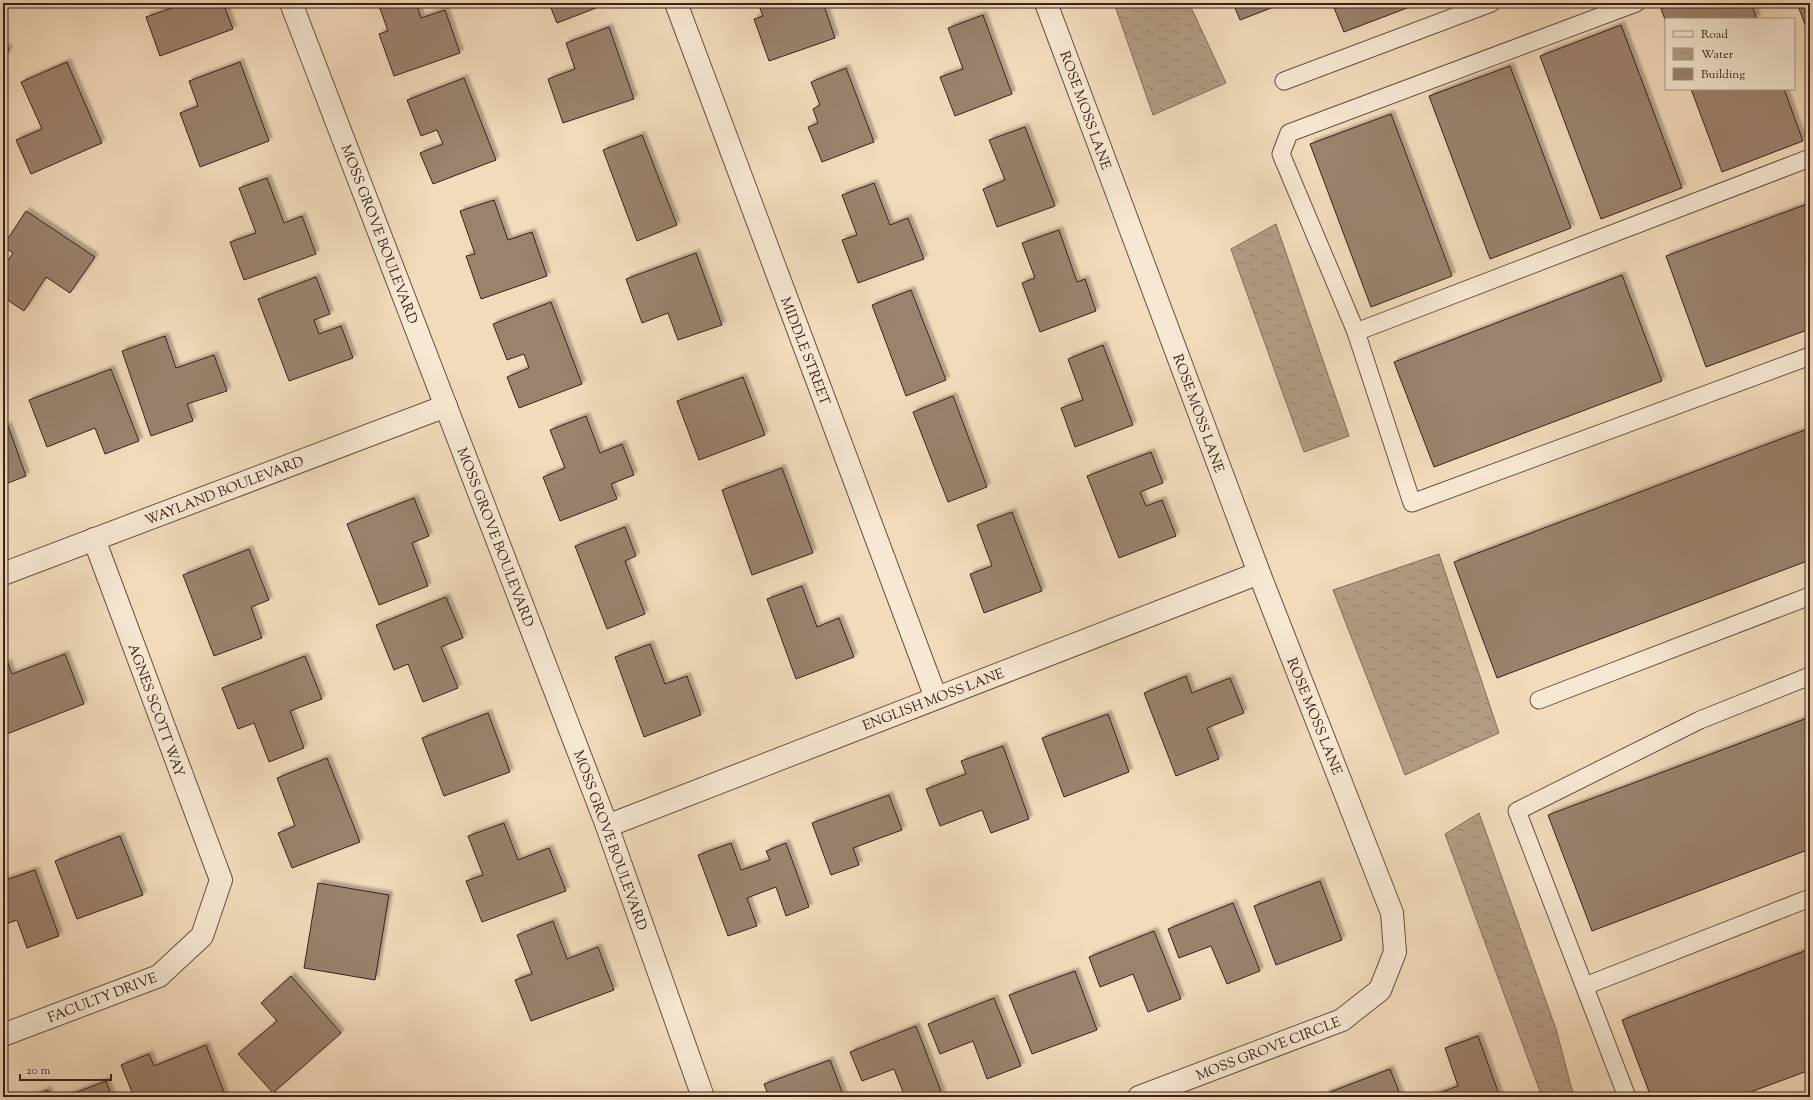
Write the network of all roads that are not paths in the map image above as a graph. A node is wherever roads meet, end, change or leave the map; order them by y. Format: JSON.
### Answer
{"nodes":[{"id":1,"x":291,"y":3,"type":"edge"},
{"id":2,"x":676,"y":3,"type":"edge"},
{"id":3,"x":1046,"y":3,"type":"edge"},
{"id":4,"x":1491,"y":3,"type":"edge"},
{"id":5,"x":1636,"y":3,"type":"edge"},
{"id":6,"x":1284,"y":81,"type":"dead end"},
{"id":7,"x":1810,"y":158,"type":"edge"},
{"id":8,"x":1356,"y":332,"type":"junction"},
{"id":9,"x":1810,"y":356,"type":"edge"},
{"id":10,"x":446,"y":406,"type":"junction"},
{"id":11,"x":94,"y":539,"type":"junction"},
{"id":12,"x":1259,"y":573,"type":"junction"},
{"id":13,"x":3,"y":574,"type":"edge"},
{"id":14,"x":1810,"y":596,"type":"edge"},
{"id":15,"x":1810,"y":676,"type":"edge"},
{"id":16,"x":936,"y":698,"type":"junction"},
{"id":17,"x":1539,"y":700,"type":"dead end"},
{"id":18,"x":1357,"y":822,"type":"joint"},
{"id":19,"x":607,"y":826,"type":"junction"},
{"id":20,"x":221,"y":880,"type":"joint"},
{"id":21,"x":1810,"y":898,"type":"edge"},
{"id":22,"x":1585,"y":986,"type":"junction"},
{"id":23,"x":3,"y":1035,"type":"edge"},
{"id":24,"x":703,"y":1097,"type":"edge"},
{"id":25,"x":1139,"y":1097,"type":"edge"},
{"id":26,"x":1628,"y":1097,"type":"edge"}],
"edges":[{"from":1,"to":10,"type":"street","name":"MOSS GROVE BOULEVARD"},
{"from":2,"to":16,"type":"street","name":"MIDDLE STREET"},
{"from":3,"to":12,"type":"street","name":"ROSE MOSS LANE"},
{"from":4,"to":6,"type":"lane"},
{"from":5,"to":8,"type":"lane"},
{"from":7,"to":8,"type":"lane"},
{"from":8,"to":9,"type":"lane"},
{"from":10,"to":11,"type":"street","name":"WAYLAND BOULEVARD"},
{"from":10,"to":19,"type":"street","name":"MOSS GROVE BOULEVARD"},
{"from":11,"to":13,"type":"street","name":"WAYLAND BOULEVARD"},
{"from":11,"to":20,"type":"street","name":"AGNES SCOTT WAY"},
{"from":12,"to":16,"type":"street","name":"ENGLISH MOSS LANE"},
{"from":12,"to":18,"type":"street","name":"ROSE MOSS LANE"},
{"from":14,"to":17,"type":"lane"},
{"from":15,"to":22,"type":"lane"},
{"from":16,"to":19,"type":"street","name":"ENGLISH MOSS LANE"},
{"from":18,"to":25,"type":"street","name":"MOSS GROVE CIRCLE"},
{"from":19,"to":24,"type":"street","name":"MOSS GROVE BOULEVARD"},
{"from":20,"to":23,"type":"street","name":"FACULTY DRIVE"},
{"from":21,"to":22,"type":"lane"},
{"from":22,"to":26,"type":"lane"}]}
